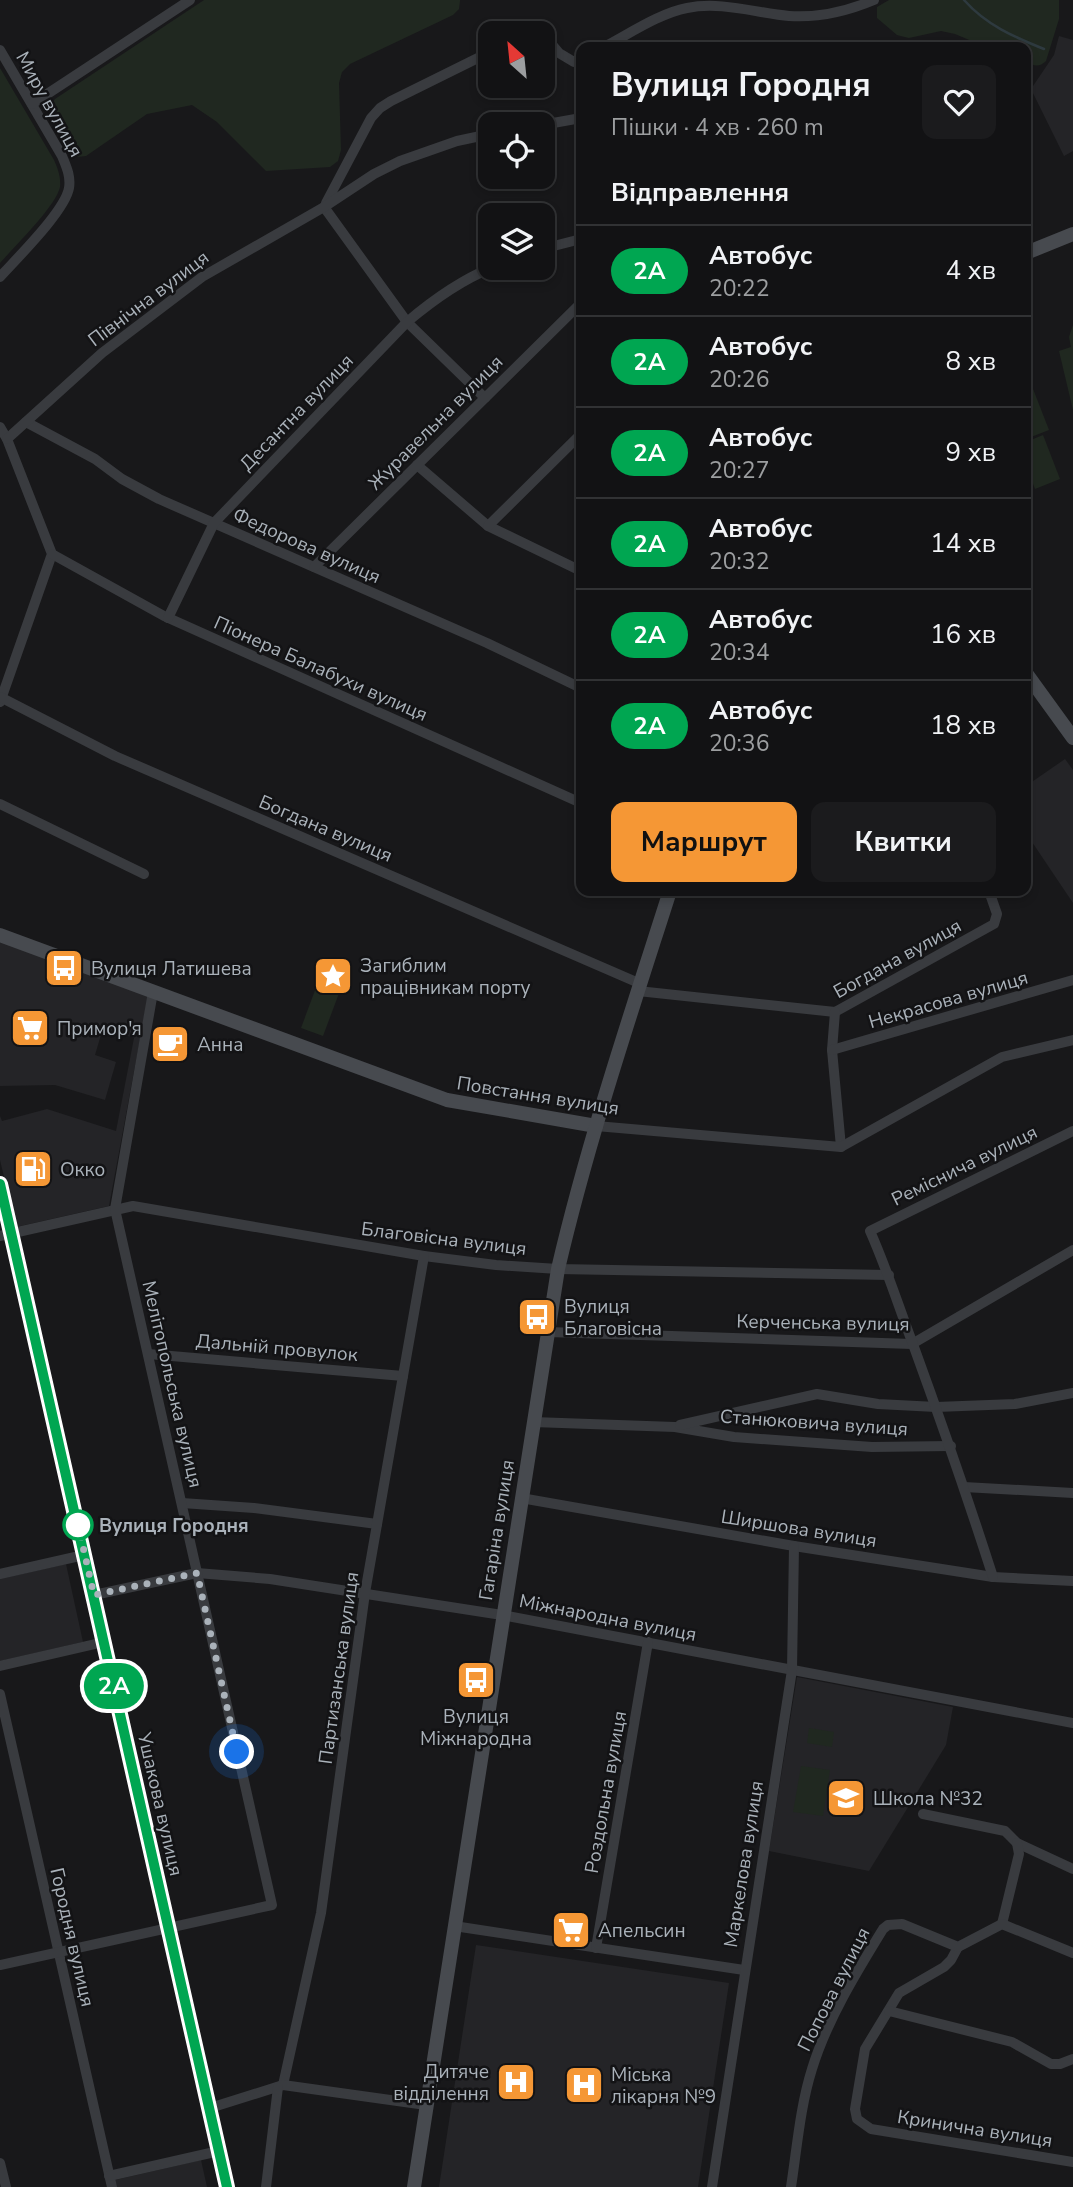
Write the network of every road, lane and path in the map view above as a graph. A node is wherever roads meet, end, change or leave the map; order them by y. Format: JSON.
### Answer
{"nodes":[{"id":1,"x":190,"y":0,"type":"edge"},
{"id":2,"x":869,"y":1,"type":"edge"},
{"id":3,"x":702,"y":3,"type":"edge"},
{"id":4,"x":614,"y":42,"type":"edge"},
{"id":5,"x":555,"y":48,"type":"edge"},
{"id":6,"x":0,"y":50,"type":"edge"},
{"id":7,"x":478,"y":58,"type":"edge"},
{"id":8,"x":576,"y":61,"type":"edge"},
{"id":9,"x":32,"y":104,"type":"junction"},
{"id":10,"x":576,"y":119,"type":"edge"},
{"id":11,"x":555,"y":123,"type":"edge"},
{"id":12,"x":478,"y":137,"type":"edge"},
{"id":13,"x":324,"y":207,"type":"junction"},
{"id":14,"x":1073,"y":234,"type":"edge"},
{"id":15,"x":576,"y":240,"type":"edge"},
{"id":16,"x":555,"y":246,"type":"edge"},
{"id":17,"x":1031,"y":251,"type":"edge"},
{"id":18,"x":478,"y":273,"type":"edge"},
{"id":19,"x":0,"y":277,"type":"edge"},
{"id":20,"x":576,"y":308,"type":"edge"},
{"id":21,"x":407,"y":322,"type":"junction"},
{"id":22,"x":485,"y":398,"type":"junction"},
{"id":23,"x":26,"y":422,"type":"junction"},
{"id":24,"x":0,"y":427,"type":"edge"},
{"id":25,"x":7,"y":439,"type":"junction"},
{"id":26,"x":576,"y":439,"type":"edge"},
{"id":27,"x":416,"y":466,"type":"junction"},
{"id":28,"x":214,"y":523,"type":"junction"},
{"id":29,"x":488,"y":526,"type":"junction"},
{"id":30,"x":52,"y":554,"type":"junction"},
{"id":31,"x":314,"y":567,"type":"junction"},
{"id":32,"x":576,"y":569,"type":"edge"},
{"id":33,"x":168,"y":618,"type":"junction"},
{"id":34,"x":1031,"y":680,"type":"edge"},
{"id":35,"x":576,"y":686,"type":"edge"},
{"id":36,"x":1,"y":699,"type":"edge"},
{"id":37,"x":1073,"y":738,"type":"edge"},
{"id":38,"x":576,"y":801,"type":"edge"},
{"id":39,"x":0,"y":804,"type":"edge"},
{"id":40,"x":144,"y":874,"type":"dead end"},
{"id":41,"x":668,"y":896,"type":"edge"},
{"id":42,"x":991,"y":896,"type":"edge"},
{"id":43,"x":0,"y":935,"type":"edge"},
{"id":44,"x":1073,"y":981,"type":"edge"},
{"id":45,"x":639,"y":988,"type":"junction"},
{"id":46,"x":153,"y":992,"type":"junction"},
{"id":47,"x":835,"y":1012,"type":"junction"},
{"id":48,"x":1073,"y":1040,"type":"edge"},
{"id":49,"x":832,"y":1050,"type":"junction"},
{"id":50,"x":596,"y":1126,"type":"junction"},
{"id":51,"x":1073,"y":1131,"type":"edge"},
{"id":52,"x":841,"y":1147,"type":"junction"},
{"id":53,"x":0,"y":1185,"type":"edge"},
{"id":54,"x":116,"y":1209,"type":"junction"},
{"id":55,"x":6,"y":1235,"type":"edge"},
{"id":56,"x":1073,"y":1250,"type":"edge"},
{"id":57,"x":424,"y":1256,"type":"junction"},
{"id":58,"x":558,"y":1269,"type":"junction"},
{"id":59,"x":889,"y":1275,"type":"junction"},
{"id":60,"x":548,"y":1332,"type":"junction"},
{"id":61,"x":912,"y":1344,"type":"junction"},
{"id":62,"x":148,"y":1354,"type":"junction"},
{"id":63,"x":403,"y":1376,"type":"junction"},
{"id":64,"x":1073,"y":1393,"type":"edge"},
{"id":65,"x":936,"y":1408,"type":"junction"},
{"id":66,"x":533,"y":1422,"type":"junction"},
{"id":67,"x":675,"y":1427,"type":"junction"},
{"id":68,"x":951,"y":1446,"type":"junction"},
{"id":69,"x":964,"y":1487,"type":"junction"},
{"id":70,"x":1073,"y":1493,"type":"edge"},
{"id":71,"x":521,"y":1498,"type":"junction"},
{"id":72,"x":181,"y":1503,"type":"junction"},
{"id":73,"x":377,"y":1524,"type":"junction"},
{"id":74,"x":794,"y":1546,"type":"junction"},
{"id":75,"x":84,"y":1555,"type":"junction"},
{"id":76,"x":197,"y":1573,"type":"junction"},
{"id":77,"x":0,"y":1574,"type":"edge"},
{"id":78,"x":993,"y":1577,"type":"junction"},
{"id":79,"x":1073,"y":1581,"type":"edge"},
{"id":80,"x":365,"y":1593,"type":"junction"},
{"id":81,"x":94,"y":1595,"type":"junction"},
{"id":82,"x":502,"y":1615,"type":"junction"},
{"id":83,"x":104,"y":1642,"type":"junction"},
{"id":84,"x":648,"y":1642,"type":"junction"},
{"id":85,"x":0,"y":1666,"type":"edge"},
{"id":86,"x":792,"y":1670,"type":"junction"},
{"id":87,"x":0,"y":1694,"type":"edge"},
{"id":88,"x":1073,"y":1723,"type":"edge"},
{"id":89,"x":923,"y":1814,"type":"dead end"},
{"id":90,"x":1017,"y":1843,"type":"junction"},
{"id":91,"x":1073,"y":1869,"type":"edge"},
{"id":92,"x":1002,"y":1924,"type":"junction"},
{"id":93,"x":454,"y":1926,"type":"junction"},
{"id":94,"x":169,"y":1928,"type":"junction"},
{"id":95,"x":958,"y":1947,"type":"junction"},
{"id":96,"x":596,"y":1948,"type":"junction"},
{"id":97,"x":58,"y":1952,"type":"junction"},
{"id":98,"x":1073,"y":1953,"type":"edge"},
{"id":99,"x":0,"y":1965,"type":"edge"},
{"id":100,"x":744,"y":1970,"type":"junction"},
{"id":101,"x":889,"y":2011,"type":"junction"},
{"id":102,"x":1073,"y":2059,"type":"edge"},
{"id":103,"x":281,"y":2086,"type":"junction"},
{"id":104,"x":426,"y":2105,"type":"junction"},
{"id":105,"x":209,"y":2108,"type":"junction"},
{"id":106,"x":219,"y":2151,"type":"junction"},
{"id":107,"x":1073,"y":2161,"type":"edge"},
{"id":108,"x":0,"y":2162,"type":"edge"},
{"id":109,"x":111,"y":2182,"type":"edge"},
{"id":110,"x":6,"y":2187,"type":"edge"},
{"id":111,"x":227,"y":2187,"type":"edge"},
{"id":112,"x":266,"y":2187,"type":"edge"},
{"id":113,"x":414,"y":2187,"type":"edge"},
{"id":114,"x":712,"y":2187,"type":"edge"},
{"id":115,"x":791,"y":2187,"type":"edge"}],
"edges":[{"from":1,"to":9,"type":"street"},
{"from":2,"to":3,"type":"street"},
{"from":3,"to":4,"type":"street"},
{"from":5,"to":8,"type":"street"},
{"from":6,"to":9,"type":"street","name":"Миру вулиця"},
{"from":7,"to":13,"type":"street"},
{"from":9,"to":19,"type":"street","name":"Миру вулиця"},
{"from":10,"to":11,"type":"street"},
{"from":12,"to":13,"type":"street","name":"Північна вулиця"},
{"from":13,"to":21,"type":"street"},
{"from":13,"to":23,"type":"street","name":"Північна вулиця"},
{"from":14,"to":17,"type":"street"},
{"from":15,"to":16,"type":"street"},
{"from":18,"to":21,"type":"street","name":"Десантна вулиця"},
{"from":20,"to":22,"type":"street","name":"Журавельна вулиця"},
{"from":21,"to":22,"type":"street"},
{"from":21,"to":28,"type":"street","name":"Десантна вулиця"},
{"from":22,"to":27,"type":"street","name":"Журавельна вулиця"},
{"from":23,"to":25,"type":"street","name":"Північна вулиця"},
{"from":23,"to":28,"type":"street","name":"Федорова вулиця"},
{"from":24,"to":25,"type":"street"},
{"from":25,"to":30,"type":"street"},
{"from":26,"to":29,"type":"street"},
{"from":27,"to":29,"type":"street"},
{"from":27,"to":31,"type":"street","name":"Журавельна вулиця"},
{"from":28,"to":31,"type":"street","name":"Федорова вулиця"},
{"from":28,"to":33,"type":"street","name":"Десантна вулиця"},
{"from":29,"to":32,"type":"street"},
{"from":30,"to":33,"type":"street","name":"Піонера Балабухи вулиця"},
{"from":30,"to":36,"type":"street"},
{"from":31,"to":35,"type":"street","name":"Федорова вулиця"},
{"from":33,"to":38,"type":"street","name":"Піонера Балабухи вулиця"},
{"from":34,"to":37,"type":"street"},
{"from":36,"to":45,"type":"street","name":"Богдана вулиця"},
{"from":39,"to":40,"type":"street"},
{"from":41,"to":45,"type":"street","name":"Гагаріна вулиця"},
{"from":42,"to":47,"type":"street","name":"Богдана вулиця"},
{"from":43,"to":46,"type":"street","name":"Повстання вулиця"},
{"from":44,"to":49,"type":"street","name":"Некрасова вулиця"},
{"from":45,"to":47,"type":"street","name":"Богдана вулиця"},
{"from":45,"to":50,"type":"street","name":"Гагаріна вулиця"},
{"from":46,"to":50,"type":"street","name":"Повстання вулиця"},
{"from":46,"to":54,"type":"street","name":"Мелітопольська вулиця"},
{"from":47,"to":49,"type":"street"},
{"from":48,"to":52,"type":"street"},
{"from":49,"to":52,"type":"street"},
{"from":50,"to":52,"type":"street","name":"Повстання вулиця"},
{"from":50,"to":58,"type":"street","name":"Гагаріна вулиця"},
{"from":51,"to":59,"type":"street","name":"Реміснича вулиця"},
{"from":53,"to":55,"type":"street","name":"Ушакова вулиця"},
{"from":54,"to":55,"type":"street","name":"Благовісна вулиця"},
{"from":54,"to":57,"type":"street","name":"Благовісна вулиця"},
{"from":54,"to":62,"type":"street","name":"Мелітопольська вулиця"},
{"from":55,"to":75,"type":"street","name":"Ушакова вулиця"},
{"from":56,"to":61,"type":"street","name":"Керченська вулиця"},
{"from":57,"to":58,"type":"street","name":"Благовісна вулиця"},
{"from":57,"to":63,"type":"street","name":"Партизанська вулиця"},
{"from":58,"to":59,"type":"street","name":"Благовісна вулиця"},
{"from":58,"to":60,"type":"street","name":"Гагаріна вулиця"},
{"from":59,"to":61,"type":"street"},
{"from":60,"to":61,"type":"street","name":"Керченська вулиця"},
{"from":60,"to":66,"type":"street","name":"Гагаріна вулиця"},
{"from":61,"to":65,"type":"street"},
{"from":62,"to":63,"type":"street","name":"Дальній провулок"},
{"from":62,"to":72,"type":"street","name":"Мелітопольська вулиця"},
{"from":63,"to":73,"type":"street","name":"Партизанська вулиця"},
{"from":64,"to":65,"type":"street","name":"Станюковича вулиця"},
{"from":65,"to":67,"type":"street","name":"Станюковича вулиця"},
{"from":65,"to":68,"type":"street"},
{"from":66,"to":67,"type":"street","name":"Станюковича вулиця"},
{"from":66,"to":71,"type":"street","name":"Гагаріна вулиця"},
{"from":67,"to":68,"type":"street","name":"Станюковича вулиця"},
{"from":68,"to":69,"type":"street"},
{"from":69,"to":70,"type":"street"},
{"from":69,"to":78,"type":"street"},
{"from":71,"to":74,"type":"street","name":"Ширшова вулиця"},
{"from":71,"to":82,"type":"street","name":"Гагаріна вулиця"},
{"from":72,"to":73,"type":"street"},
{"from":72,"to":76,"type":"street","name":"Мелітопольська вулиця"},
{"from":73,"to":80,"type":"street","name":"Партизанська вулиця"},
{"from":74,"to":78,"type":"street","name":"Ширшова вулиця"},
{"from":74,"to":86,"type":"street","name":"Маркелова вулиця"},
{"from":75,"to":77,"type":"street"},
{"from":75,"to":81,"type":"street","name":"Ушакова вулиця"},
{"from":76,"to":80,"type":"street","name":"Міжнародна вулиця"},
{"from":76,"to":81,"type":"street","name":"Міжнародна вулиця"},
{"from":76,"to":94,"type":"street","name":"Мелітопольська вулиця"},
{"from":78,"to":79,"type":"street","name":"Ширшова вулиця"},
{"from":80,"to":82,"type":"street","name":"Міжнародна вулиця"},
{"from":80,"to":103,"type":"street","name":"Партизанська вулиця"},
{"from":81,"to":83,"type":"street","name":"Ушакова вулиця"},
{"from":82,"to":84,"type":"street","name":"Міжнародна вулиця"},
{"from":82,"to":93,"type":"street","name":"Гагаріна вулиця"},
{"from":83,"to":85,"type":"street"},
{"from":83,"to":94,"type":"street","name":"Ушакова вулиця"},
{"from":84,"to":86,"type":"street","name":"Міжнародна вулиця"},
{"from":84,"to":96,"type":"street","name":"Роздольна вулиця"},
{"from":86,"to":88,"type":"street","name":"Міжнародна вулиця"},
{"from":86,"to":100,"type":"street","name":"Маркелова вулиця"},
{"from":87,"to":97,"type":"street","name":"Городня вулиця"},
{"from":89,"to":90,"type":"street"},
{"from":90,"to":91,"type":"street"},
{"from":90,"to":92,"type":"street"},
{"from":92,"to":95,"type":"street"},
{"from":92,"to":98,"type":"street"},
{"from":93,"to":96,"type":"street"},
{"from":93,"to":104,"type":"street","name":"Гагаріна вулиця"},
{"from":94,"to":97,"type":"street"},
{"from":94,"to":105,"type":"street","name":"Ушакова вулиця"},
{"from":95,"to":101,"type":"street"},
{"from":95,"to":115,"type":"street","name":"Попова вулиця"},
{"from":96,"to":100,"type":"street"},
{"from":97,"to":99,"type":"street"},
{"from":97,"to":109,"type":"street","name":"Городня вулиця"},
{"from":100,"to":114,"type":"street","name":"Маркелова вулиця"},
{"from":101,"to":102,"type":"street"},
{"from":101,"to":107,"type":"street","name":"Кринична вулиця"},
{"from":103,"to":104,"type":"street"},
{"from":103,"to":105,"type":"street"},
{"from":103,"to":112,"type":"street","name":"Партизанська вулиця"},
{"from":104,"to":113,"type":"street","name":"Гагаріна вулиця"},
{"from":105,"to":106,"type":"street","name":"Ушакова вулиця"},
{"from":106,"to":109,"type":"street"},
{"from":106,"to":111,"type":"street","name":"Ушакова вулиця"},
{"from":108,"to":110,"type":"street"}]}
